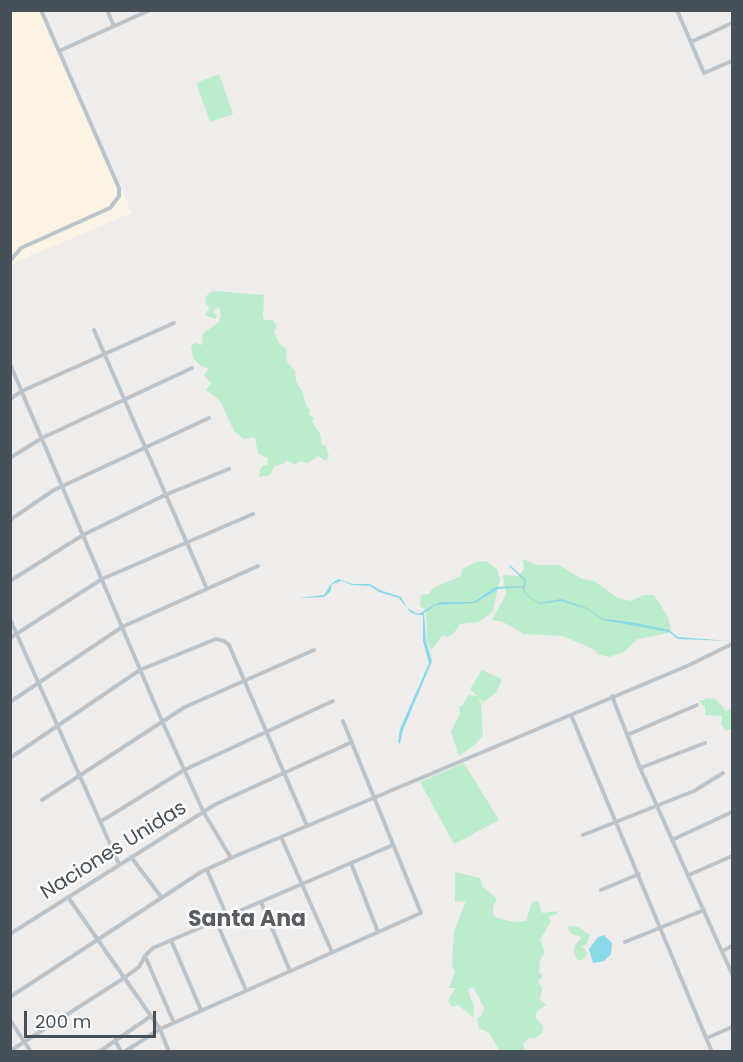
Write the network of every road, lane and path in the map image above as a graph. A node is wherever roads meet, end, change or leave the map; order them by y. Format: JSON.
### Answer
{"nodes":[{"id":1,"x":41,"y":10,"type":"edge"},
{"id":2,"x":107,"y":10,"type":"edge"},
{"id":3,"x":150,"y":10,"type":"edge"},
{"id":4,"x":677,"y":10,"type":"edge"},
{"id":5,"x":732,"y":23,"type":"edge"},
{"id":6,"x":114,"y":26,"type":"junction"},
{"id":7,"x":691,"y":42,"type":"junction"},
{"id":8,"x":59,"y":51,"type":"junction"},
{"id":9,"x":732,"y":61,"type":"edge"},
{"id":10,"x":10,"y":261,"type":"edge"},
{"id":11,"x":174,"y":323,"type":"dead end"},
{"id":12,"x":94,"y":330,"type":"dead end"},
{"id":13,"x":105,"y":354,"type":"junction"},
{"id":14,"x":10,"y":363,"type":"edge"},
{"id":15,"x":192,"y":368,"type":"dead end"},
{"id":16,"x":22,"y":392,"type":"junction"},
{"id":17,"x":10,"y":399,"type":"edge"},
{"id":18,"x":124,"y":400,"type":"junction"},
{"id":19,"x":209,"y":418,"type":"dead end"},
{"id":20,"x":42,"y":438,"type":"junction"},
{"id":21,"x":146,"y":448,"type":"junction"},
{"id":22,"x":10,"y":458,"type":"edge"},
{"id":23,"x":229,"y":469,"type":"dead end"},
{"id":24,"x":62,"y":486,"type":"junction"},
{"id":25,"x":166,"y":495,"type":"junction"},
{"id":26,"x":252,"y":514,"type":"dead end"},
{"id":27,"x":10,"y":520,"type":"edge"},
{"id":28,"x":83,"y":535,"type":"junction"},
{"id":29,"x":187,"y":543,"type":"junction"},
{"id":30,"x":258,"y":566,"type":"dead end"},
{"id":31,"x":102,"y":579,"type":"junction"},
{"id":32,"x":10,"y":581,"type":"edge"},
{"id":33,"x":207,"y":589,"type":"junction"},
{"id":34,"x":10,"y":619,"type":"edge"},
{"id":35,"x":122,"y":627,"type":"junction"},
{"id":36,"x":17,"y":633,"type":"junction"},
{"id":37,"x":10,"y":638,"type":"edge"},
{"id":38,"x":731,"y":644,"type":"edge"},
{"id":39,"x":314,"y":650,"type":"dead end"},
{"id":40,"x":140,"y":670,"type":"junction"},
{"id":41,"x":244,"y":681,"type":"junction"},
{"id":42,"x":39,"y":683,"type":"junction"},
{"id":43,"x":612,"y":696,"type":"junction"},
{"id":44,"x":333,"y":701,"type":"dead end"},
{"id":45,"x":10,"y":702,"type":"edge"},
{"id":46,"x":697,"y":705,"type":"dead end"},
{"id":47,"x":571,"y":715,"type":"junction"},
{"id":48,"x":162,"y":721,"type":"junction"},
{"id":49,"x":344,"y":721,"type":"dead end"},
{"id":50,"x":58,"y":728,"type":"junction"},
{"id":51,"x":267,"y":731,"type":"junction"},
{"id":52,"x":627,"y":735,"type":"junction"},
{"id":53,"x":352,"y":742,"type":"junction"},
{"id":54,"x":705,"y":743,"type":"dead end"},
{"id":55,"x":10,"y":758,"type":"edge"},
{"id":56,"x":640,"y":768,"type":"junction"},
{"id":57,"x":184,"y":770,"type":"junction"},
{"id":58,"x":285,"y":772,"type":"junction"},
{"id":59,"x":723,"y":774,"type":"dead end"},
{"id":60,"x":80,"y":775,"type":"junction"},
{"id":61,"x":375,"y":798,"type":"junction"},
{"id":62,"x":42,"y":800,"type":"dead end"},
{"id":63,"x":657,"y":805,"type":"junction"},
{"id":64,"x":732,"y":812,"type":"edge"},
{"id":65,"x":204,"y":813,"type":"junction"},
{"id":66,"x":617,"y":822,"type":"junction"},
{"id":67,"x":100,"y":823,"type":"junction"},
{"id":68,"x":307,"y":826,"type":"junction"},
{"id":69,"x":583,"y":835,"type":"dead end"},
{"id":70,"x":281,"y":837,"type":"junction"},
{"id":71,"x":672,"y":840,"type":"junction"},
{"id":72,"x":393,"y":845,"type":"junction"},
{"id":73,"x":732,"y":856,"type":"edge"},
{"id":74,"x":131,"y":857,"type":"junction"},
{"id":75,"x":231,"y":858,"type":"junction"},
{"id":76,"x":351,"y":863,"type":"junction"},
{"id":77,"x":119,"y":864,"type":"junction"},
{"id":78,"x":207,"y":870,"type":"junction"},
{"id":79,"x":639,"y":874,"type":"junction"},
{"id":80,"x":689,"y":875,"type":"junction"},
{"id":81,"x":304,"y":884,"type":"junction"},
{"id":82,"x":601,"y":890,"type":"dead end"},
{"id":83,"x":68,"y":897,"type":"junction"},
{"id":84,"x":162,"y":898,"type":"junction"},
{"id":85,"x":261,"y":902,"type":"junction"},
{"id":86,"x":704,"y":910,"type":"junction"},
{"id":87,"x":227,"y":916,"type":"junction"},
{"id":88,"x":216,"y":921,"type":"junction"},
{"id":89,"x":661,"y":928,"type":"junction"},
{"id":90,"x":378,"y":932,"type":"junction"},
{"id":91,"x":10,"y":934,"type":"edge"},
{"id":92,"x":171,"y":940,"type":"junction"},
{"id":93,"x":99,"y":941,"type":"junction"},
{"id":94,"x":625,"y":942,"type":"dead end"},
{"id":95,"x":732,"y":946,"type":"edge"},
{"id":96,"x":722,"y":951,"type":"junction"},
{"id":97,"x":332,"y":952,"type":"junction"},
{"id":98,"x":145,"y":956,"type":"junction"},
{"id":99,"x":290,"y":971,"type":"junction"},
{"id":100,"x":732,"y":974,"type":"edge"},
{"id":101,"x":124,"y":978,"type":"junction"},
{"id":102,"x":246,"y":990,"type":"junction"},
{"id":103,"x":10,"y":997,"type":"edge"},
{"id":104,"x":201,"y":1010,"type":"junction"},
{"id":105,"x":151,"y":1016,"type":"junction"},
{"id":106,"x":10,"y":1020,"type":"edge"},
{"id":107,"x":174,"y":1023,"type":"junction"},
{"id":108,"x":732,"y":1027,"type":"edge"},
{"id":109,"x":160,"y":1029,"type":"junction"},
{"id":110,"x":707,"y":1038,"type":"junction"},
{"id":111,"x":116,"y":1040,"type":"junction"},
{"id":112,"x":25,"y":1042,"type":"junction"},
{"id":113,"x":10,"y":1051,"type":"edge"},
{"id":114,"x":31,"y":1052,"type":"edge"},
{"id":115,"x":99,"y":1052,"type":"edge"},
{"id":116,"x":123,"y":1052,"type":"edge"},
{"id":117,"x":169,"y":1052,"type":"edge"},
{"id":118,"x":712,"y":1052,"type":"edge"}],
"edges":[{"from":1,"to":8,"type":"street"},
{"from":2,"to":6,"type":"street"},
{"from":3,"to":6,"type":"street"},
{"from":4,"to":7,"type":"street"},
{"from":5,"to":7,"type":"street"},
{"from":6,"to":8,"type":"street"},
{"from":7,"to":9,"type":"street"},
{"from":8,"to":10,"type":"street"},
{"from":11,"to":13,"type":"street"},
{"from":12,"to":13,"type":"street"},
{"from":13,"to":16,"type":"street"},
{"from":13,"to":18,"type":"street"},
{"from":14,"to":16,"type":"street"},
{"from":15,"to":18,"type":"street"},
{"from":16,"to":17,"type":"street"},
{"from":16,"to":20,"type":"street"},
{"from":18,"to":20,"type":"street"},
{"from":18,"to":21,"type":"street"},
{"from":19,"to":21,"type":"street"},
{"from":20,"to":22,"type":"street"},
{"from":20,"to":24,"type":"street"},
{"from":21,"to":24,"type":"street"},
{"from":21,"to":25,"type":"street"},
{"from":23,"to":25,"type":"street"},
{"from":24,"to":27,"type":"street"},
{"from":24,"to":28,"type":"street"},
{"from":25,"to":28,"type":"street"},
{"from":25,"to":29,"type":"street"},
{"from":26,"to":29,"type":"street"},
{"from":28,"to":31,"type":"street"},
{"from":28,"to":32,"type":"street"},
{"from":29,"to":31,"type":"street"},
{"from":29,"to":33,"type":"street"},
{"from":30,"to":33,"type":"street"},
{"from":31,"to":35,"type":"street"},
{"from":31,"to":36,"type":"street"},
{"from":33,"to":35,"type":"street"},
{"from":34,"to":36,"type":"street"},
{"from":35,"to":40,"type":"street"},
{"from":35,"to":42,"type":"street"},
{"from":36,"to":37,"type":"street"},
{"from":36,"to":42,"type":"street"},
{"from":38,"to":43,"type":"street"},
{"from":39,"to":41,"type":"street"},
{"from":40,"to":41,"type":"street"},
{"from":40,"to":48,"type":"street"},
{"from":40,"to":50,"type":"street"},
{"from":41,"to":48,"type":"street"},
{"from":41,"to":51,"type":"street"},
{"from":42,"to":45,"type":"street"},
{"from":42,"to":50,"type":"street"},
{"from":43,"to":47,"type":"street"},
{"from":43,"to":52,"type":"street"},
{"from":44,"to":51,"type":"street"},
{"from":46,"to":52,"type":"street"},
{"from":47,"to":61,"type":"street"},
{"from":47,"to":66,"type":"street"},
{"from":48,"to":57,"type":"street"},
{"from":48,"to":60,"type":"street"},
{"from":49,"to":53,"type":"street"},
{"from":50,"to":55,"type":"street"},
{"from":50,"to":60,"type":"street"},
{"from":51,"to":57,"type":"street"},
{"from":51,"to":58,"type":"street"},
{"from":52,"to":56,"type":"street"},
{"from":53,"to":58,"type":"street","name":"Naciones Unidas"},
{"from":53,"to":61,"type":"street"},
{"from":54,"to":56,"type":"street"},
{"from":56,"to":63,"type":"street"},
{"from":57,"to":65,"type":"street"},
{"from":57,"to":67,"type":"street"},
{"from":58,"to":65,"type":"street","name":"Naciones Unidas"},
{"from":58,"to":68,"type":"street"},
{"from":59,"to":63,"type":"street"},
{"from":60,"to":62,"type":"street"},
{"from":60,"to":67,"type":"street"},
{"from":61,"to":68,"type":"street"},
{"from":61,"to":72,"type":"street"},
{"from":63,"to":66,"type":"street"},
{"from":63,"to":71,"type":"street"},
{"from":64,"to":71,"type":"street"},
{"from":65,"to":74,"type":"street","name":"Naciones Unidas"},
{"from":65,"to":75,"type":"street"},
{"from":66,"to":69,"type":"street"},
{"from":66,"to":79,"type":"street"},
{"from":67,"to":77,"type":"street"},
{"from":68,"to":70,"type":"street"},
{"from":70,"to":75,"type":"street"},
{"from":70,"to":81,"type":"street"},
{"from":71,"to":80,"type":"street"},
{"from":72,"to":76,"type":"street"},
{"from":72,"to":90,"type":"street"},
{"from":73,"to":80,"type":"street"},
{"from":74,"to":77,"type":"street","name":"Naciones Unidas"},
{"from":74,"to":84,"type":"street"},
{"from":75,"to":78,"type":"street"},
{"from":76,"to":81,"type":"street"},
{"from":76,"to":90,"type":"street"},
{"from":77,"to":83,"type":"street","name":"Naciones Unidas"},
{"from":78,"to":84,"type":"street"},
{"from":78,"to":87,"type":"street"},
{"from":79,"to":82,"type":"street"},
{"from":79,"to":89,"type":"street"},
{"from":80,"to":86,"type":"street"},
{"from":81,"to":85,"type":"street"},
{"from":81,"to":97,"type":"street"},
{"from":83,"to":91,"type":"street","name":"Naciones Unidas"},
{"from":83,"to":93,"type":"street"},
{"from":84,"to":93,"type":"street"},
{"from":85,"to":87,"type":"street"},
{"from":85,"to":99,"type":"street"},
{"from":86,"to":89,"type":"street"},
{"from":86,"to":96,"type":"street"},
{"from":87,"to":88,"type":"street"},
{"from":88,"to":92,"type":"street"},
{"from":88,"to":102,"type":"street"},
{"from":89,"to":94,"type":"street"},
{"from":89,"to":110,"type":"street"},
{"from":90,"to":97,"type":"street"},
{"from":92,"to":98,"type":"street"},
{"from":92,"to":104,"type":"street"},
{"from":93,"to":101,"type":"street"},
{"from":93,"to":103,"type":"street"},
{"from":95,"to":96,"type":"street"},
{"from":96,"to":100,"type":"street"},
{"from":97,"to":99,"type":"street"},
{"from":98,"to":101,"type":"street"},
{"from":98,"to":107,"type":"street"},
{"from":99,"to":102,"type":"street"},
{"from":101,"to":105,"type":"street"},
{"from":101,"to":112,"type":"street"},
{"from":102,"to":104,"type":"street"},
{"from":104,"to":107,"type":"street"},
{"from":105,"to":109,"type":"street"},
{"from":105,"to":111,"type":"street"},
{"from":106,"to":112,"type":"street"},
{"from":107,"to":109,"type":"street"},
{"from":108,"to":110,"type":"street"},
{"from":109,"to":116,"type":"street"},
{"from":109,"to":117,"type":"street"},
{"from":110,"to":118,"type":"street"},
{"from":111,"to":115,"type":"street"},
{"from":111,"to":116,"type":"street"},
{"from":112,"to":113,"type":"street"},
{"from":112,"to":114,"type":"street"}]}
